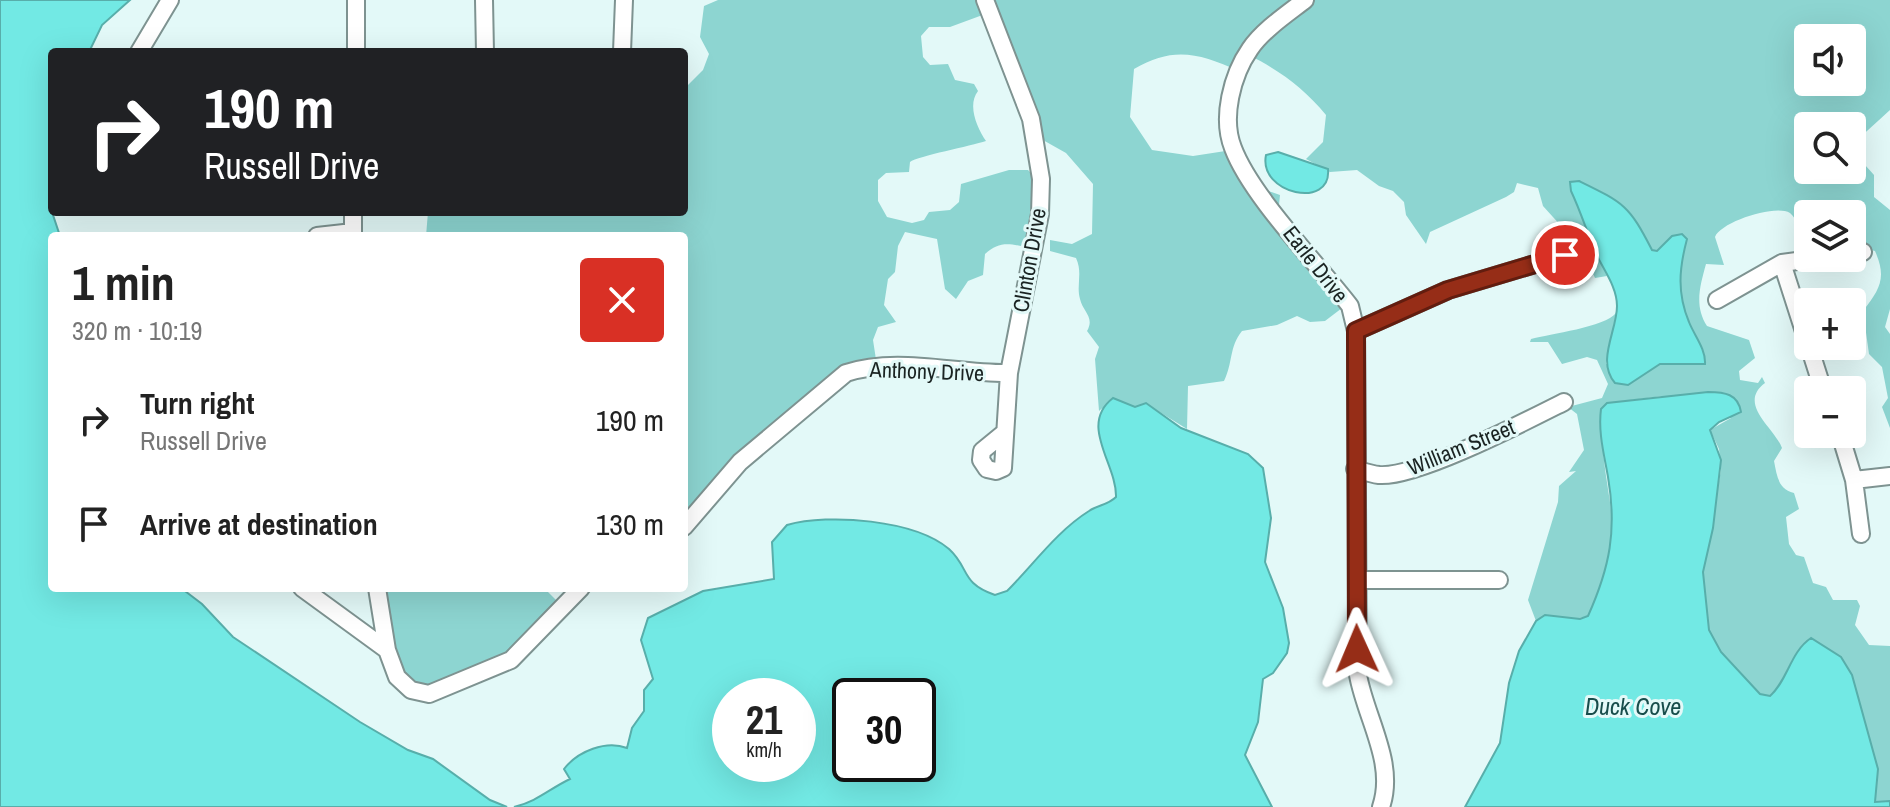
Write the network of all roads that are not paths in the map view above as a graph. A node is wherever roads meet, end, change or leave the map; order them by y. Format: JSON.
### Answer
{"nodes":[{"id":1,"x":170,"y":0,"type":"edge"},
{"id":2,"x":356,"y":0,"type":"edge"},
{"id":3,"x":484,"y":0,"type":"edge"},
{"id":4,"x":624,"y":0,"type":"edge"},
{"id":5,"x":985,"y":0,"type":"edge"},
{"id":6,"x":1305,"y":0,"type":"edge"},
{"id":7,"x":141,"y":48,"type":"edge"},
{"id":8,"x":356,"y":48,"type":"edge"},
{"id":9,"x":485,"y":48,"type":"edge"},
{"id":10,"x":622,"y":48,"type":"edge"},
{"id":11,"x":1565,"y":255,"type":"dead end"},
{"id":12,"x":1794,"y":261,"type":"edge"},
{"id":13,"x":1782,"y":263,"type":"junction"},
{"id":14,"x":1717,"y":300,"type":"dead end"},
{"id":15,"x":1794,"y":301,"type":"edge"},
{"id":16,"x":1356,"y":331,"type":"junction"},
{"id":17,"x":1009,"y":373,"type":"junction"},
{"id":18,"x":1564,"y":402,"type":"dead end"},
{"id":19,"x":1004,"y":433,"type":"dead end"},
{"id":20,"x":1844,"y":448,"type":"edge"},
{"id":21,"x":1355,"y":469,"type":"junction"},
{"id":22,"x":1890,"y":476,"type":"edge"},
{"id":23,"x":1854,"y":480,"type":"junction"},
{"id":24,"x":688,"y":522,"type":"edge"},
{"id":25,"x":1861,"y":534,"type":"dead end"},
{"id":26,"x":1357,"y":580,"type":"junction"},
{"id":27,"x":1499,"y":580,"type":"dead end"},
{"id":28,"x":307,"y":592,"type":"edge"},
{"id":29,"x":378,"y":592,"type":"edge"},
{"id":30,"x":577,"y":592,"type":"edge"},
{"id":31,"x":387,"y":650,"type":"junction"},
{"id":32,"x":1381,"y":807,"type":"edge"}],
"edges":[{"from":1,"to":7,"type":"street"},
{"from":2,"to":8,"type":"street"},
{"from":3,"to":9,"type":"street"},
{"from":4,"to":10,"type":"street"},
{"from":5,"to":17,"type":"street","name":"Clinton Drive"},
{"from":6,"to":16,"type":"street","name":"Earle Drive"},
{"from":11,"to":16,"type":"street"},
{"from":12,"to":13,"type":"street"},
{"from":13,"to":14,"type":"street"},
{"from":13,"to":15,"type":"street"},
{"from":16,"to":21,"type":"street","name":"Earle Drive"},
{"from":17,"to":19,"type":"street","name":"Clinton Drive"},
{"from":17,"to":24,"type":"street","name":"Anthony Drive"},
{"from":18,"to":21,"type":"street","name":"William Street"},
{"from":20,"to":23,"type":"street"},
{"from":21,"to":26,"type":"street","name":"Earle Drive"},
{"from":22,"to":23,"type":"street"},
{"from":23,"to":25,"type":"street"},
{"from":26,"to":27,"type":"street"},
{"from":26,"to":32,"type":"street","name":"Earle Drive"},
{"from":28,"to":31,"type":"street"},
{"from":29,"to":31,"type":"street"},
{"from":30,"to":31,"type":"street"}]}
